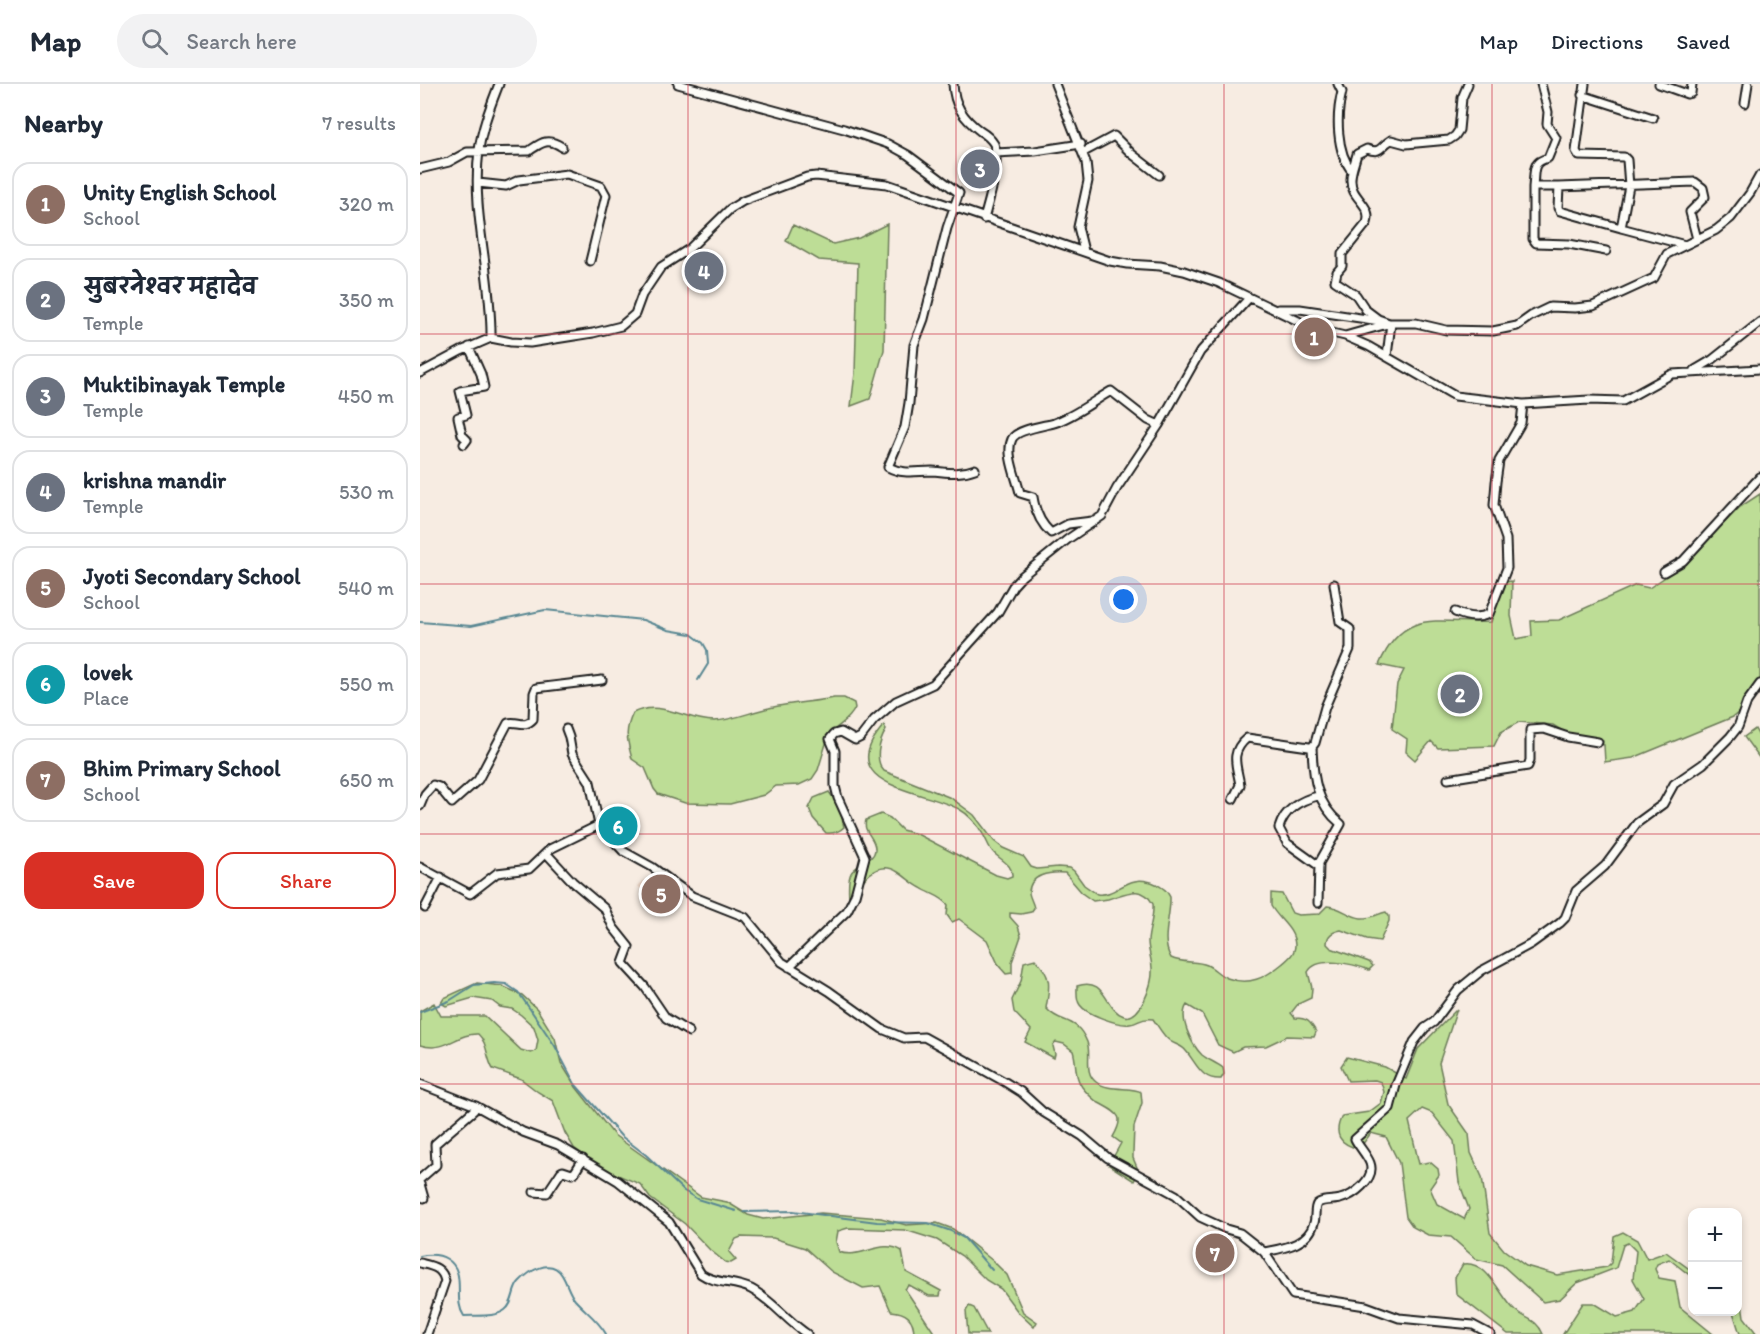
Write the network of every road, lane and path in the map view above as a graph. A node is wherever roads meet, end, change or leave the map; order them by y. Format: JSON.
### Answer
{"nodes":[{"id":1,"x":499,"y":84,"type":"edge"},
{"id":2,"x":678,"y":84,"type":"edge"},
{"id":3,"x":953,"y":84,"type":"edge"},
{"id":4,"x":1055,"y":84,"type":"edge"},
{"id":5,"x":1338,"y":84,"type":"edge"},
{"id":6,"x":1468,"y":84,"type":"edge"},
{"id":7,"x":1541,"y":84,"type":"edge"},
{"id":8,"x":1585,"y":84,"type":"edge"},
{"id":9,"x":1659,"y":84,"type":"edge"},
{"id":10,"x":1692,"y":84,"type":"edge"},
{"id":11,"x":1748,"y":84,"type":"edge"},
{"id":12,"x":1582,"y":95,"type":"junction"},
{"id":13,"x":1745,"y":103,"type":"dead end"},
{"id":14,"x":1653,"y":118,"type":"dead end"},
{"id":15,"x":1081,"y":144,"type":"junction"},
{"id":16,"x":562,"y":147,"type":"dead end"},
{"id":17,"x":478,"y":152,"type":"junction"},
{"id":18,"x":1084,"y":152,"type":"junction"},
{"id":19,"x":995,"y":153,"type":"junction"},
{"id":20,"x":420,"y":169,"type":"edge"},
{"id":21,"x":1352,"y":171,"type":"junction"},
{"id":22,"x":1160,"y":175,"type":"dead end"},
{"id":23,"x":1760,"y":175,"type":"edge"},
{"id":24,"x":478,"y":183,"type":"junction"},
{"id":25,"x":1629,"y":186,"type":"junction"},
{"id":26,"x":1533,"y":187,"type":"junction"},
{"id":27,"x":1559,"y":187,"type":"junction"},
{"id":28,"x":954,"y":208,"type":"junction"},
{"id":29,"x":984,"y":219,"type":"junction"},
{"id":30,"x":1621,"y":228,"type":"junction"},
{"id":31,"x":1697,"y":239,"type":"junction"},
{"id":32,"x":1685,"y":245,"type":"junction"},
{"id":33,"x":1606,"y":251,"type":"dead end"},
{"id":34,"x":1084,"y":252,"type":"junction"},
{"id":35,"x":590,"y":261,"type":"dead end"},
{"id":36,"x":1249,"y":298,"type":"junction"},
{"id":37,"x":1276,"y":309,"type":"junction"},
{"id":38,"x":1760,"y":322,"type":"edge"},
{"id":39,"x":1391,"y":323,"type":"junction"},
{"id":40,"x":1345,"y":336,"type":"junction"},
{"id":41,"x":491,"y":338,"type":"junction"},
{"id":42,"x":469,"y":347,"type":"junction"},
{"id":43,"x":1387,"y":356,"type":"junction"},
{"id":44,"x":1760,"y":369,"type":"edge"},
{"id":45,"x":1692,"y":372,"type":"junction"},
{"id":46,"x":420,"y":373,"type":"edge"},
{"id":47,"x":1522,"y":404,"type":"junction"},
{"id":48,"x":1159,"y":425,"type":"junction"},
{"id":49,"x":464,"y":444,"type":"dead end"},
{"id":50,"x":975,"y":469,"type":"dead end"},
{"id":51,"x":1760,"y":477,"type":"edge"},
{"id":52,"x":1096,"y":520,"type":"junction"},
{"id":53,"x":1665,"y":572,"type":"dead end"},
{"id":54,"x":1334,"y":584,"type":"dead end"},
{"id":55,"x":1455,"y":612,"type":"dead end"},
{"id":56,"x":602,"y":680,"type":"dead end"},
{"id":57,"x":1760,"y":684,"type":"edge"},
{"id":58,"x":566,"y":729,"type":"dead end"},
{"id":59,"x":1598,"y":741,"type":"dead end"},
{"id":60,"x":1312,"y":747,"type":"junction"},
{"id":61,"x":1448,"y":779,"type":"dead end"},
{"id":62,"x":1318,"y":796,"type":"junction"},
{"id":63,"x":1233,"y":799,"type":"dead end"},
{"id":64,"x":420,"y":806,"type":"edge"},
{"id":65,"x":599,"y":825,"type":"junction"},
{"id":66,"x":546,"y":853,"type":"junction"},
{"id":67,"x":1319,"y":866,"type":"junction"},
{"id":68,"x":420,"y":867,"type":"edge"},
{"id":69,"x":441,"y":878,"type":"junction"},
{"id":70,"x":1318,"y":903,"type":"dead end"},
{"id":71,"x":425,"y":908,"type":"dead end"},
{"id":72,"x":789,"y":967,"type":"junction"},
{"id":73,"x":689,"y":1032,"type":"dead end"},
{"id":74,"x":420,"y":1084,"type":"edge"},
{"id":75,"x":476,"y":1106,"type":"junction"},
{"id":76,"x":583,"y":1159,"type":"junction"},
{"id":77,"x":420,"y":1179,"type":"edge"},
{"id":78,"x":420,"y":1184,"type":"edge"},
{"id":79,"x":534,"y":1192,"type":"dead end"},
{"id":80,"x":424,"y":1198,"type":"dead end"},
{"id":81,"x":1264,"y":1252,"type":"junction"},
{"id":82,"x":420,"y":1263,"type":"edge"},
{"id":83,"x":427,"y":1334,"type":"edge"},
{"id":84,"x":807,"y":1334,"type":"edge"},
{"id":85,"x":1490,"y":1334,"type":"edge"}],
"edges":[{"from":1,"to":17,"type":"street"},
{"from":2,"to":28,"type":"street"},
{"from":3,"to":19,"type":"street"},
{"from":4,"to":15,"type":"street"},
{"from":5,"to":21,"type":"street"},
{"from":6,"to":21,"type":"street"},
{"from":7,"to":26,"type":"street"},
{"from":8,"to":12,"type":"street"},
{"from":9,"to":10,"type":"street"},
{"from":11,"to":13,"type":"street"},
{"from":12,"to":14,"type":"street"},
{"from":12,"to":25,"type":"street"},
{"from":15,"to":18,"type":"street"},
{"from":15,"to":19,"type":"street"},
{"from":16,"to":17,"type":"street"},
{"from":17,"to":20,"type":"street"},
{"from":17,"to":24,"type":"street"},
{"from":18,"to":22,"type":"street"},
{"from":18,"to":34,"type":"street"},
{"from":19,"to":29,"type":"street"},
{"from":21,"to":39,"type":"street"},
{"from":23,"to":31,"type":"street"},
{"from":24,"to":35,"type":"street"},
{"from":24,"to":41,"type":"street"},
{"from":25,"to":27,"type":"street"},
{"from":25,"to":30,"type":"street"},
{"from":25,"to":31,"type":"street"},
{"from":26,"to":27,"type":"street"},
{"from":26,"to":33,"type":"street"},
{"from":27,"to":30,"type":"street"},
{"from":28,"to":29,"type":"street"},
{"from":28,"to":41,"type":"street"},
{"from":28,"to":50,"type":"street"},
{"from":29,"to":34,"type":"street"},
{"from":30,"to":32,"type":"street"},
{"from":31,"to":32,"type":"street"},
{"from":32,"to":39,"type":"street"},
{"from":34,"to":36,"type":"street"},
{"from":36,"to":37,"type":"street"},
{"from":36,"to":48,"type":"street"},
{"from":37,"to":39,"type":"street"},
{"from":37,"to":40,"type":"street"},
{"from":38,"to":45,"type":"street"},
{"from":39,"to":40,"type":"street"},
{"from":39,"to":43,"type":"street"},
{"from":40,"to":43,"type":"street"},
{"from":41,"to":42,"type":"street"},
{"from":42,"to":46,"type":"street"},
{"from":42,"to":49,"type":"street"},
{"from":43,"to":47,"type":"street"},
{"from":44,"to":45,"type":"street"},
{"from":45,"to":47,"type":"street"},
{"from":47,"to":55,"type":"street"},
{"from":48,"to":52,"type":"street"},
{"from":48,"to":52,"type":"street"},
{"from":51,"to":53,"type":"street"},
{"from":52,"to":72,"type":"street"},
{"from":54,"to":60,"type":"street"},
{"from":56,"to":64,"type":"street"},
{"from":57,"to":81,"type":"street"},
{"from":58,"to":65,"type":"street"},
{"from":59,"to":61,"type":"street"},
{"from":60,"to":62,"type":"street"},
{"from":60,"to":63,"type":"street"},
{"from":62,"to":67,"type":"street"},
{"from":62,"to":67,"type":"street"},
{"from":65,"to":66,"type":"street"},
{"from":65,"to":72,"type":"street"},
{"from":66,"to":69,"type":"street"},
{"from":66,"to":73,"type":"street"},
{"from":67,"to":70,"type":"street"},
{"from":68,"to":69,"type":"street"},
{"from":69,"to":71,"type":"street"},
{"from":72,"to":81,"type":"street"},
{"from":74,"to":75,"type":"street"},
{"from":75,"to":76,"type":"street"},
{"from":75,"to":77,"type":"street"},
{"from":76,"to":79,"type":"street"},
{"from":76,"to":84,"type":"street"},
{"from":78,"to":80,"type":"street"},
{"from":81,"to":85,"type":"street"},
{"from":82,"to":83,"type":"street"}]}
